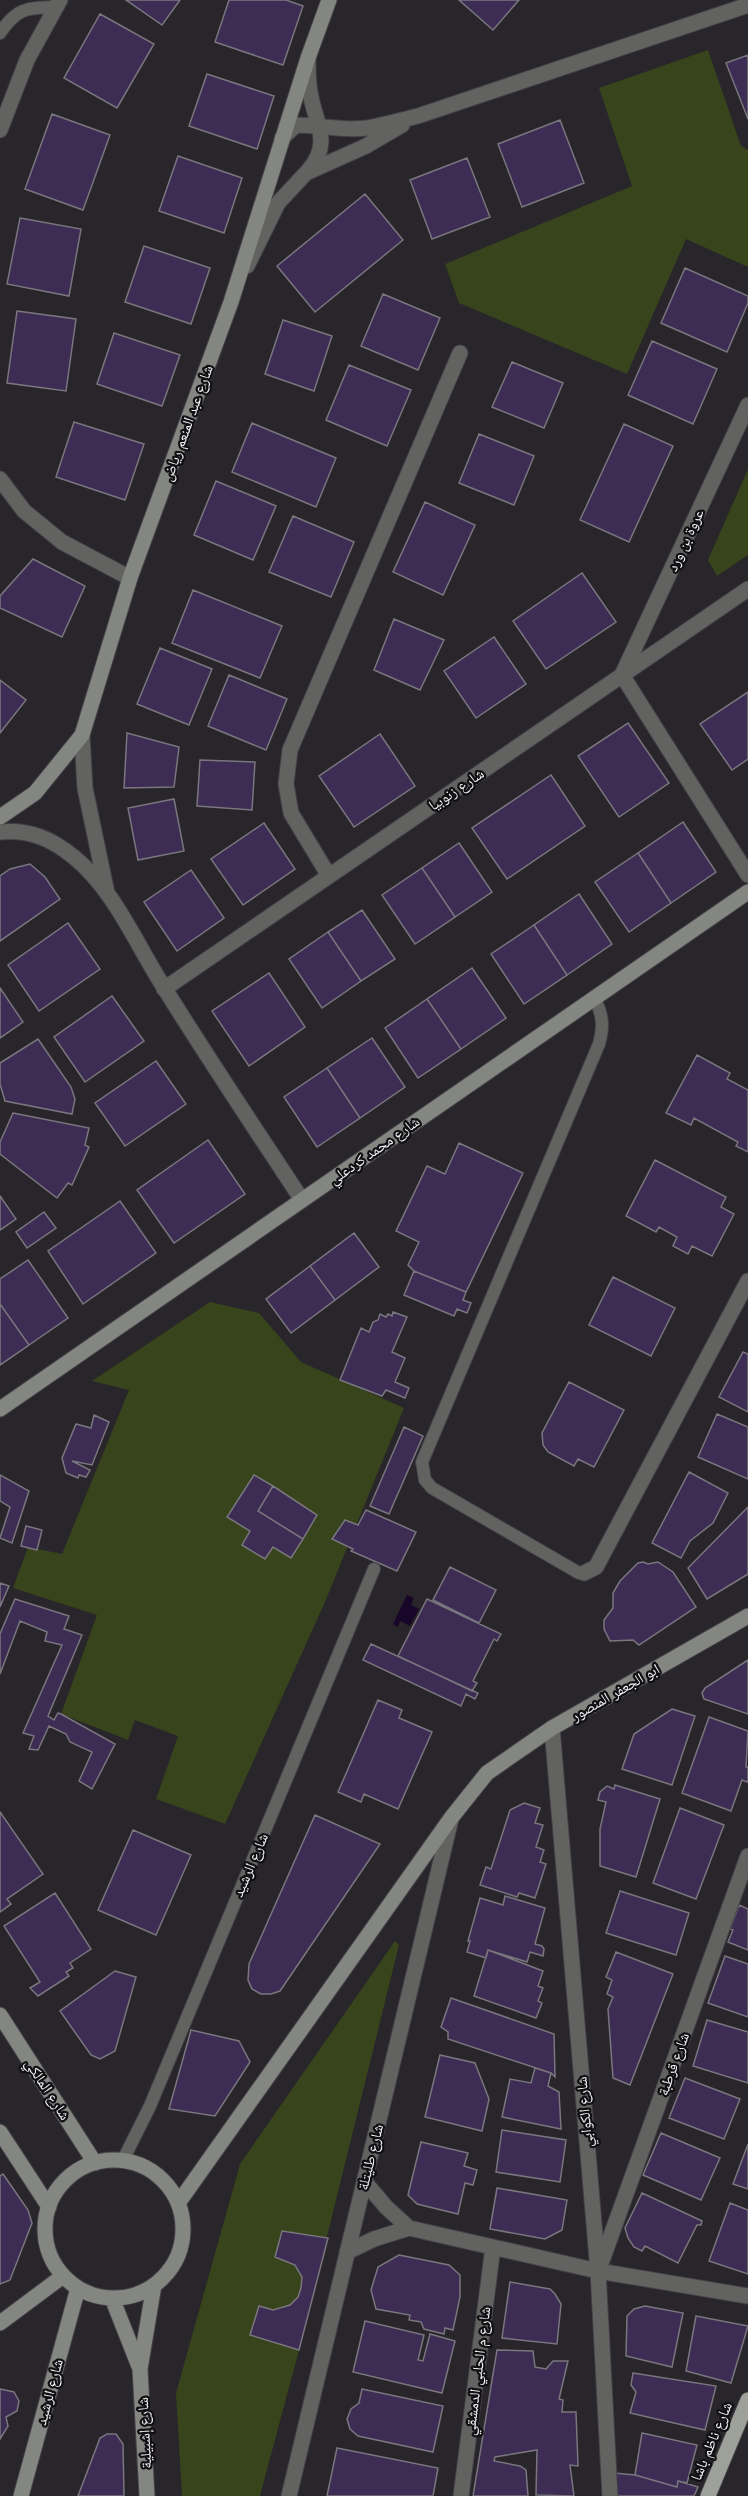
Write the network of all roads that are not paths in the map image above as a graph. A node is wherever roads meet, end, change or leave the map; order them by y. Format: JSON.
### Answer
{"nodes":[{"id":1,"x":329,"y":0,"type":"edge"},
{"id":2,"x":57,"y":3,"type":"edge"},
{"id":3,"x":748,"y":4,"type":"edge"},
{"id":4,"x":0,"y":33,"type":"edge"},
{"id":5,"x":308,"y":58,"type":"junction"},
{"id":6,"x":418,"y":116,"type":"junction"},
{"id":7,"x":1,"y":124,"type":"edge"},
{"id":8,"x":320,"y":128,"type":"junction"},
{"id":9,"x":282,"y":138,"type":"junction"},
{"id":10,"x":306,"y":173,"type":"junction"},
{"id":11,"x":231,"y":302,"type":"junction"},
{"id":12,"x":460,"y":353,"type":"dead end"},
{"id":13,"x":748,"y":405,"type":"edge"},
{"id":14,"x":0,"y":479,"type":"edge"},
{"id":15,"x":130,"y":578,"type":"junction"},
{"id":16,"x":748,"y":589,"type":"edge"},
{"id":17,"x":622,"y":675,"type":"junction"},
{"id":18,"x":82,"y":735,"type":"junction"},
{"id":19,"x":0,"y":817,"type":"edge"},
{"id":20,"x":0,"y":832,"type":"edge"},
{"id":21,"x":748,"y":875,"type":"edge"},
{"id":22,"x":329,"y":876,"type":"junction"},
{"id":23,"x":748,"y":892,"type":"edge"},
{"id":24,"x":108,"y":896,"type":"junction"},
{"id":25,"x":164,"y":989,"type":"junction"},
{"id":26,"x":594,"y":998,"type":"junction"},
{"id":27,"x":302,"y":1200,"type":"junction"},
{"id":28,"x":748,"y":1281,"type":"edge"},
{"id":29,"x":0,"y":1409,"type":"edge"},
{"id":30,"x":374,"y":1569,"type":"dead end"},
{"id":31,"x":585,"y":1573,"type":"joint"},
{"id":32,"x":748,"y":1616,"type":"edge"},
{"id":33,"x":552,"y":1728,"type":"junction"},
{"id":34,"x":452,"y":1818,"type":"junction"},
{"id":35,"x":748,"y":1856,"type":"edge"},
{"id":36,"x":0,"y":2015,"type":"edge"},
{"id":37,"x":0,"y":2132,"type":"edge"},
{"id":38,"x":123,"y":2160,"type":"junction"},
{"id":39,"x":95,"y":2163,"type":"junction"},
{"id":40,"x":364,"y":2181,"type":"junction"},
{"id":41,"x":178,"y":2202,"type":"junction"},
{"id":42,"x":49,"y":2207,"type":"junction"},
{"id":43,"x":409,"y":2228,"type":"junction"},
{"id":44,"x":492,"y":2247,"type":"junction"},
{"id":45,"x":347,"y":2252,"type":"junction"},
{"id":46,"x":598,"y":2271,"type":"junction"},
{"id":47,"x":63,"y":2276,"type":"junction"},
{"id":48,"x":154,"y":2285,"type":"junction"},
{"id":49,"x":78,"y":2288,"type":"junction"},
{"id":50,"x":748,"y":2296,"type":"edge"},
{"id":51,"x":112,"y":2298,"type":"junction"},
{"id":52,"x":0,"y":2323,"type":"edge"},
{"id":53,"x":140,"y":2369,"type":"junction"},
{"id":54,"x":748,"y":2400,"type":"edge"},
{"id":55,"x":21,"y":2496,"type":"edge"},
{"id":56,"x":147,"y":2496,"type":"edge"},
{"id":57,"x":289,"y":2496,"type":"edge"},
{"id":58,"x":461,"y":2496,"type":"edge"},
{"id":59,"x":610,"y":2496,"type":"edge"},
{"id":60,"x":708,"y":2496,"type":"edge"}],
"edges":[{"from":1,"to":5,"type":"main road","name":"شارع عبد المنعم رياض"},
{"from":2,"to":4,"type":"lane"},
{"from":2,"to":7,"type":"street"},
{"from":3,"to":6,"type":"street"},
{"from":5,"to":8,"type":"street"},
{"from":5,"to":9,"type":"main road","name":"شارع عبد المنعم رياض"},
{"from":6,"to":8,"type":"street"},
{"from":6,"to":10,"type":"street"},
{"from":8,"to":9,"type":"street"},
{"from":8,"to":10,"type":"street"},
{"from":9,"to":11,"type":"main road","name":"شارع عبد المنعم رياض"},
{"from":10,"to":11,"type":"street"},
{"from":11,"to":15,"type":"main road","name":"شارع عبد المنعم رياض"},
{"from":12,"to":22,"type":"street"},
{"from":13,"to":17,"type":"street","name":"عروة بن ورد"},
{"from":14,"to":15,"type":"street"},
{"from":15,"to":18,"type":"main road","name":"شارع عبد المنعم رياض"},
{"from":16,"to":17,"type":"street","name":"شارع زنوبيا"},
{"from":17,"to":21,"type":"street"},
{"from":17,"to":22,"type":"street","name":"شارع زنوبيا"},
{"from":18,"to":19,"type":"main road","name":"شارع عبد المنعم رياض"},
{"from":18,"to":24,"type":"street"},
{"from":20,"to":24,"type":"street"},
{"from":22,"to":25,"type":"street","name":"شارع زنوبيا"},
{"from":23,"to":26,"type":"main road","name":"شارع محمد كردعلي"},
{"from":24,"to":25,"type":"street"},
{"from":25,"to":27,"type":"street"},
{"from":26,"to":27,"type":"main road","name":"شارع محمد كردعلي"},
{"from":26,"to":31,"type":"lane"},
{"from":27,"to":29,"type":"main road","name":"شارع محمد كردعلي"},
{"from":28,"to":31,"type":"street"},
{"from":30,"to":38,"type":"lane","name":"شارع الرشيد"},
{"from":32,"to":33,"type":"main road","name":"ابو الجعفر المنصور"},
{"from":33,"to":34,"type":"main road","name":"ابو الجعفر المنصور"},
{"from":33,"to":46,"type":"street","name":"شارع الكوابي"},
{"from":34,"to":40,"type":"street","name":"شارع طليتلة"},
{"from":34,"to":41,"type":"main road","name":"ابو الجعفر المنصور"},
{"from":35,"to":46,"type":"street","name":"شارع قرطبة"},
{"from":36,"to":39,"type":"main road","name":"شارع المالكي"},
{"from":37,"to":42,"type":"main road"},
{"from":38,"to":39,"type":"main road"},
{"from":38,"to":41,"type":"main road"},
{"from":39,"to":42,"type":"main road"},
{"from":40,"to":43,"type":"street"},
{"from":40,"to":45,"type":"street","name":"شارع طليتلة"},
{"from":41,"to":48,"type":"main road"},
{"from":42,"to":47,"type":"main road"},
{"from":43,"to":44,"type":"street"},
{"from":43,"to":45,"type":"street"},
{"from":44,"to":46,"type":"street"},
{"from":44,"to":58,"type":"street","name":"شارع م الحلبي الدمشقي"},
{"from":45,"to":57,"type":"street","name":"شارع طليتلة"},
{"from":46,"to":50,"type":"street"},
{"from":46,"to":59,"type":"street","name":"شارع الكوابي"},
{"from":47,"to":49,"type":"main road"},
{"from":47,"to":52,"type":"main road"},
{"from":48,"to":51,"type":"main road"},
{"from":48,"to":53,"type":"main road"},
{"from":49,"to":51,"type":"main road"},
{"from":49,"to":55,"type":"main road","name":"شارع الرشيد"},
{"from":51,"to":53,"type":"main road"},
{"from":53,"to":56,"type":"main road","name":"شارع إشبيلية"},
{"from":54,"to":60,"type":"main road","name":"شارع ناظم باشا"}]}
